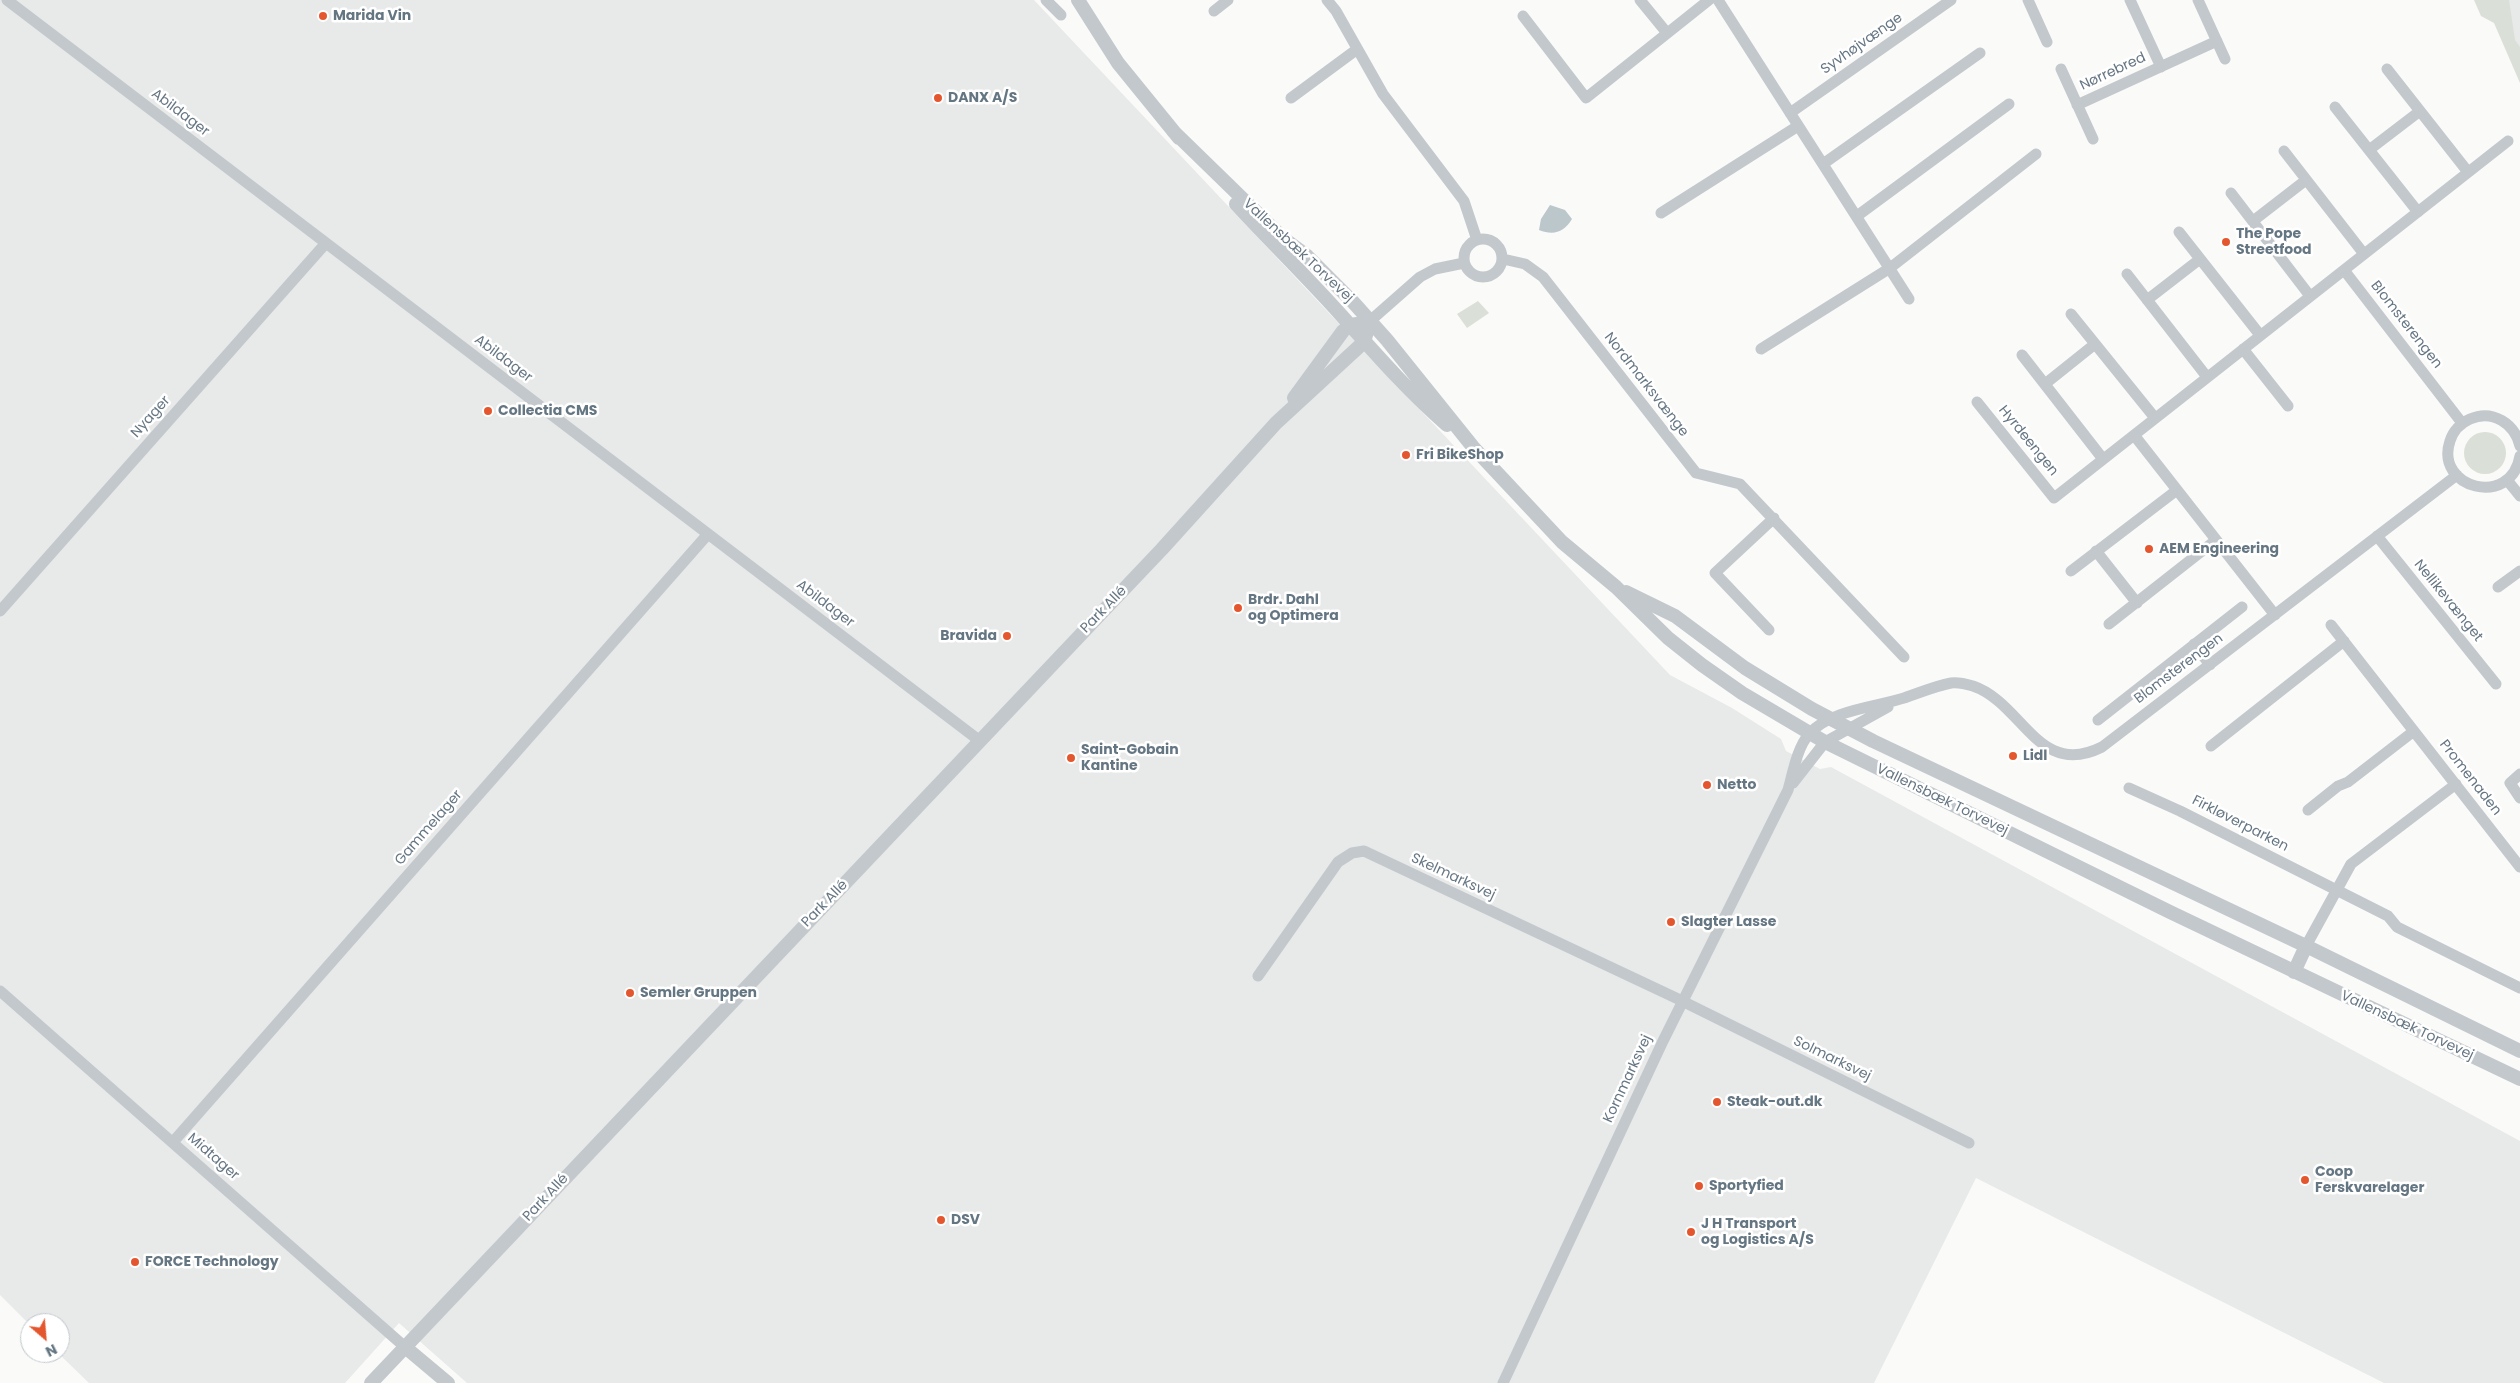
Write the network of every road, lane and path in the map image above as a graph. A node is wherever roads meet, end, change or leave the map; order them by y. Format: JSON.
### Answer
{"nodes":[{"id":1,"x":8,"y":0,"type":"edge"},
{"id":2,"x":1046,"y":0,"type":"edge"},
{"id":3,"x":1078,"y":0,"type":"edge"},
{"id":4,"x":1228,"y":0,"type":"edge"},
{"id":5,"x":1327,"y":0,"type":"edge"},
{"id":6,"x":1640,"y":0,"type":"edge"},
{"id":7,"x":1709,"y":0,"type":"edge"},
{"id":8,"x":1718,"y":0,"type":"edge"},
{"id":9,"x":1951,"y":0,"type":"edge"},
{"id":10,"x":2028,"y":0,"type":"edge"},
{"id":11,"x":2130,"y":0,"type":"edge"},
{"id":12,"x":2198,"y":0,"type":"edge"},
{"id":13,"x":0,"y":10,"type":"edge"},
{"id":14,"x":1214,"y":11,"type":"dead end"},
{"id":15,"x":1061,"y":15,"type":"dead end"},
{"id":16,"x":1523,"y":16,"type":"dead end"},
{"id":17,"x":1667,"y":33,"type":"junction"},
{"id":18,"x":2217,"y":41,"type":"junction"},
{"id":19,"x":2047,"y":42,"type":"dead end"},
{"id":20,"x":1356,"y":50,"type":"junction"},
{"id":21,"x":1980,"y":53,"type":"dead end"},
{"id":22,"x":2225,"y":59,"type":"dead end"},
{"id":23,"x":2161,"y":67,"type":"junction"},
{"id":24,"x":2061,"y":69,"type":"dead end"},
{"id":25,"x":2387,"y":69,"type":"dead end"},
{"id":26,"x":1291,"y":98,"type":"dead end"},
{"id":27,"x":2009,"y":104,"type":"dead end"},
{"id":28,"x":2077,"y":105,"type":"junction"},
{"id":29,"x":2335,"y":107,"type":"dead end"},
{"id":30,"x":2420,"y":111,"type":"junction"},
{"id":31,"x":1790,"y":112,"type":"junction"},
{"id":32,"x":1798,"y":126,"type":"junction"},
{"id":33,"x":1173,"y":131,"type":"junction"},
{"id":34,"x":2093,"y":139,"type":"dead end"},
{"id":35,"x":2508,"y":141,"type":"dead end"},
{"id":36,"x":2369,"y":150,"type":"junction"},
{"id":37,"x":2284,"y":151,"type":"dead end"},
{"id":38,"x":2036,"y":154,"type":"dead end"},
{"id":39,"x":1823,"y":164,"type":"junction"},
{"id":40,"x":2468,"y":172,"type":"junction"},
{"id":41,"x":2306,"y":180,"type":"junction"},
{"id":42,"x":2231,"y":193,"type":"dead end"},
{"id":43,"x":2418,"y":212,"type":"junction"},
{"id":44,"x":1661,"y":213,"type":"dead end"},
{"id":45,"x":1857,"y":216,"type":"junction"},
{"id":46,"x":2254,"y":221,"type":"junction"},
{"id":47,"x":2179,"y":232,"type":"dead end"},
{"id":48,"x":1478,"y":240,"type":"junction"},
{"id":49,"x":326,"y":243,"type":"junction"},
{"id":50,"x":2364,"y":254,"type":"junction"},
{"id":51,"x":1503,"y":259,"type":"junction"},
{"id":52,"x":2200,"y":259,"type":"junction"},
{"id":53,"x":1464,"y":263,"type":"junction"},
{"id":54,"x":1890,"y":268,"type":"junction"},
{"id":55,"x":2344,"y":270,"type":"junction"},
{"id":56,"x":2127,"y":274,"type":"dead end"},
{"id":57,"x":2310,"y":296,"type":"junction"},
{"id":58,"x":1909,"y":300,"type":"dead end"},
{"id":59,"x":2147,"y":300,"type":"junction"},
{"id":60,"x":2071,"y":314,"type":"dead end"},
{"id":61,"x":1370,"y":321,"type":"junction"},
{"id":62,"x":1350,"y":325,"type":"junction"},
{"id":63,"x":2260,"y":335,"type":"junction"},
{"id":64,"x":1364,"y":342,"type":"junction"},
{"id":65,"x":2095,"y":344,"type":"junction"},
{"id":66,"x":2243,"y":349,"type":"junction"},
{"id":67,"x":1761,"y":350,"type":"dead end"},
{"id":68,"x":2022,"y":355,"type":"dead end"},
{"id":69,"x":2207,"y":377,"type":"junction"},
{"id":70,"x":2045,"y":384,"type":"junction"},
{"id":71,"x":1977,"y":402,"type":"dead end"},
{"id":72,"x":2288,"y":406,"type":"dead end"},
{"id":73,"x":2155,"y":418,"type":"junction"},
{"id":74,"x":1276,"y":423,"type":"junction"},
{"id":75,"x":2462,"y":424,"type":"junction"},
{"id":76,"x":2516,"y":427,"type":"edge"},
{"id":77,"x":2134,"y":435,"type":"junction"},
{"id":78,"x":2520,"y":446,"type":"edge"},
{"id":79,"x":1473,"y":447,"type":"junction"},
{"id":80,"x":2520,"y":456,"type":"edge"},
{"id":81,"x":2102,"y":459,"type":"junction"},
{"id":82,"x":2457,"y":475,"type":"junction"},
{"id":83,"x":2507,"y":480,"type":"junction"},
{"id":84,"x":2177,"y":490,"type":"junction"},
{"id":85,"x":2520,"y":496,"type":"edge"},
{"id":86,"x":1774,"y":518,"type":"junction"},
{"id":87,"x":708,"y":534,"type":"junction"},
{"id":88,"x":2377,"y":536,"type":"junction"},
{"id":89,"x":2216,"y":540,"type":"junction"},
{"id":90,"x":2096,"y":551,"type":"junction"},
{"id":91,"x":2071,"y":571,"type":"dead end"},
{"id":92,"x":2520,"y":571,"type":"edge"},
{"id":93,"x":2498,"y":587,"type":"dead end"},
{"id":94,"x":1616,"y":588,"type":"junction"},
{"id":95,"x":2137,"y":603,"type":"junction"},
{"id":96,"x":2242,"y":607,"type":"dead end"},
{"id":97,"x":0,"y":611,"type":"edge"},
{"id":98,"x":2275,"y":615,"type":"junction"},
{"id":99,"x":2110,"y":624,"type":"dead end"},
{"id":100,"x":2332,"y":626,"type":"dead end"},
{"id":101,"x":1769,"y":630,"type":"dead end"},
{"id":102,"x":2344,"y":641,"type":"junction"},
{"id":103,"x":2194,"y":644,"type":"junction"},
{"id":104,"x":1904,"y":658,"type":"dead end"},
{"id":105,"x":2210,"y":664,"type":"junction"},
{"id":106,"x":2496,"y":684,"type":"dead end"},
{"id":107,"x":1902,"y":699,"type":"junction"},
{"id":108,"x":1830,"y":719,"type":"junction"},
{"id":109,"x":2098,"y":720,"type":"dead end"},
{"id":110,"x":1847,"y":728,"type":"junction"},
{"id":111,"x":2414,"y":731,"type":"junction"},
{"id":112,"x":1809,"y":734,"type":"junction"},
{"id":113,"x":980,"y":741,"type":"junction"},
{"id":114,"x":1825,"y":742,"type":"junction"},
{"id":115,"x":2212,"y":746,"type":"dead end"},
{"id":116,"x":2520,"y":774,"type":"edge"},
{"id":117,"x":2456,"y":784,"type":"junction"},
{"id":118,"x":2129,"y":788,"type":"dead end"},
{"id":119,"x":1788,"y":790,"type":"junction"},
{"id":120,"x":2520,"y":798,"type":"edge"},
{"id":121,"x":2308,"y":810,"type":"dead end"},
{"id":122,"x":2520,"y":867,"type":"edge"},
{"id":123,"x":2335,"y":890,"type":"junction"},
{"id":124,"x":2306,"y":946,"type":"junction"},
{"id":125,"x":2294,"y":972,"type":"junction"},
{"id":126,"x":1258,"y":976,"type":"dead end"},
{"id":127,"x":2520,"y":988,"type":"edge"},
{"id":128,"x":0,"y":991,"type":"edge"},
{"id":129,"x":1682,"y":1001,"type":"junction"},
{"id":130,"x":2520,"y":1051,"type":"edge"},
{"id":131,"x":2520,"y":1079,"type":"edge"},
{"id":132,"x":173,"y":1142,"type":"junction"},
{"id":133,"x":1969,"y":1143,"type":"dead end"},
{"id":134,"x":405,"y":1347,"type":"junction"},
{"id":135,"x":371,"y":1383,"type":"edge"},
{"id":136,"x":448,"y":1383,"type":"edge"},
{"id":137,"x":1502,"y":1383,"type":"edge"}],
"edges":[{"from":1,"to":13,"type":"street"},
{"from":1,"to":49,"type":"street","name":"Abildager"},
{"from":2,"to":15,"type":"street"},
{"from":3,"to":33,"type":"street","name":"Vallensbæk Torvevej"},
{"from":4,"to":14,"type":"street"},
{"from":5,"to":20,"type":"street"},
{"from":6,"to":17,"type":"street"},
{"from":7,"to":17,"type":"street"},
{"from":8,"to":31,"type":"street"},
{"from":9,"to":31,"type":"street","name":"Syvhøjvænge"},
{"from":10,"to":19,"type":"street"},
{"from":11,"to":23,"type":"street","name":"Nørrebred"},
{"from":12,"to":18,"type":"street"},
{"from":16,"to":17,"type":"street"},
{"from":18,"to":22,"type":"street"},
{"from":18,"to":23,"type":"street","name":"Nørrebred"},
{"from":20,"to":26,"type":"street"},
{"from":20,"to":48,"type":"street"},
{"from":21,"to":39,"type":"street"},
{"from":23,"to":28,"type":"street","name":"Nørrebred"},
{"from":24,"to":28,"type":"street","name":"Nørrebred"},
{"from":25,"to":30,"type":"street"},
{"from":27,"to":45,"type":"street"},
{"from":28,"to":34,"type":"street","name":"Nørrebred"},
{"from":29,"to":36,"type":"street"},
{"from":30,"to":36,"type":"street"},
{"from":30,"to":40,"type":"street"},
{"from":31,"to":32,"type":"street"},
{"from":32,"to":39,"type":"street"},
{"from":32,"to":44,"type":"street"},
{"from":33,"to":61,"type":"street","name":"Vallensbæk Torvevej"},
{"from":33,"to":62,"type":"street","name":"Vallensbæk Torvevej"},
{"from":35,"to":40,"type":"street","name":"Hyrdeengen"},
{"from":36,"to":43,"type":"street"},
{"from":37,"to":41,"type":"street"},
{"from":38,"to":54,"type":"street"},
{"from":39,"to":45,"type":"street"},
{"from":40,"to":43,"type":"street","name":"Hyrdeengen"},
{"from":41,"to":46,"type":"street"},
{"from":41,"to":50,"type":"street"},
{"from":42,"to":46,"type":"street"},
{"from":43,"to":50,"type":"street","name":"Hyrdeengen"},
{"from":45,"to":54,"type":"street"},
{"from":46,"to":57,"type":"street"},
{"from":47,"to":52,"type":"street"},
{"from":48,"to":51,"type":"street"},
{"from":48,"to":53,"type":"street"},
{"from":49,"to":87,"type":"street","name":"Abildager"},
{"from":49,"to":97,"type":"street","name":"Nyager"},
{"from":50,"to":55,"type":"street","name":"Hyrdeengen"},
{"from":51,"to":53,"type":"street"},
{"from":51,"to":86,"type":"street","name":"Nordmarksvænge"},
{"from":52,"to":59,"type":"street"},
{"from":52,"to":63,"type":"street"},
{"from":53,"to":61,"type":"street"},
{"from":54,"to":58,"type":"street"},
{"from":54,"to":67,"type":"street"},
{"from":55,"to":57,"type":"street","name":"Hyrdeengen"},
{"from":55,"to":75,"type":"street","name":"Blomsterengen"},
{"from":56,"to":59,"type":"street"},
{"from":57,"to":63,"type":"street","name":"Hyrdeengen"},
{"from":59,"to":69,"type":"street"},
{"from":60,"to":65,"type":"street"},
{"from":61,"to":62,"type":"street"},
{"from":61,"to":64,"type":"street"},
{"from":61,"to":79,"type":"street","name":"Vallensbæk Torvevej"},
{"from":62,"to":64,"type":"street","name":"Vallensbæk Torvevej"},
{"from":62,"to":74,"type":"street","name":"Park Allé"},
{"from":63,"to":66,"type":"street","name":"Hyrdeengen"},
{"from":64,"to":74,"type":"street","name":"Park Allé"},
{"from":64,"to":79,"type":"street","name":"Vallensbæk Torvevej"},
{"from":65,"to":70,"type":"street"},
{"from":65,"to":73,"type":"street"},
{"from":66,"to":69,"type":"street","name":"Hyrdeengen"},
{"from":66,"to":72,"type":"street"},
{"from":68,"to":70,"type":"street"},
{"from":69,"to":73,"type":"street","name":"Hyrdeengen"},
{"from":70,"to":81,"type":"street"},
{"from":71,"to":81,"type":"street","name":"Hyrdeengen"},
{"from":73,"to":77,"type":"street","name":"Hyrdeengen"},
{"from":74,"to":113,"type":"street","name":"Park Allé"},
{"from":75,"to":76,"type":"street"},
{"from":75,"to":82,"type":"street"},
{"from":76,"to":78,"type":"street"},
{"from":77,"to":81,"type":"street","name":"Hyrdeengen"},
{"from":77,"to":84,"type":"street"},
{"from":79,"to":94,"type":"street","name":"Vallensbæk Torvevej"},
{"from":80,"to":83,"type":"street"},
{"from":82,"to":83,"type":"street"},
{"from":82,"to":88,"type":"street","name":"Blomsterengen"},
{"from":83,"to":85,"type":"street"},
{"from":84,"to":89,"type":"street"},
{"from":84,"to":90,"type":"street"},
{"from":86,"to":101,"type":"street"},
{"from":86,"to":104,"type":"street","name":"Nordmarksvænge"},
{"from":87,"to":113,"type":"street","name":"Abildager"},
{"from":87,"to":132,"type":"street","name":"Gammelager"},
{"from":88,"to":98,"type":"street","name":"Blomsterengen"},
{"from":88,"to":106,"type":"street","name":"Nellikevænget"},
{"from":89,"to":95,"type":"street"},
{"from":89,"to":98,"type":"street"},
{"from":90,"to":91,"type":"street"},
{"from":90,"to":95,"type":"street"},
{"from":92,"to":93,"type":"street"},
{"from":94,"to":108,"type":"street","name":"Vallensbæk Torvevej"},
{"from":94,"to":112,"type":"street","name":"Vallensbæk Torvevej"},
{"from":95,"to":99,"type":"street"},
{"from":96,"to":103,"type":"street"},
{"from":98,"to":105,"type":"street","name":"Blomsterengen"},
{"from":100,"to":102,"type":"street","name":"Promenaden"},
{"from":102,"to":111,"type":"street","name":"Promenaden"},
{"from":102,"to":115,"type":"street"},
{"from":103,"to":105,"type":"street"},
{"from":103,"to":109,"type":"street"},
{"from":105,"to":107,"type":"street","name":"Blomsterengen"},
{"from":107,"to":108,"type":"street","name":"Blomsterengen"},
{"from":107,"to":110,"type":"street","name":"Blomsterengen"},
{"from":108,"to":110,"type":"street","name":"Vallensbæk Torvevej"},
{"from":108,"to":112,"type":"street"},
{"from":110,"to":114,"type":"street","name":"Blomsterengen"},
{"from":110,"to":124,"type":"street","name":"Vallensbæk Torvevej"},
{"from":111,"to":117,"type":"street","name":"Promenaden"},
{"from":111,"to":121,"type":"street"},
{"from":112,"to":114,"type":"street","name":"Vallensbæk Torvevej"},
{"from":112,"to":119,"type":"street","name":"Kornmarksvej"},
{"from":113,"to":134,"type":"street","name":"Park Allé"},
{"from":114,"to":119,"type":"street","name":"Kornmarksvej"},
{"from":114,"to":125,"type":"street","name":"Vallensbæk Torvevej"},
{"from":116,"to":120,"type":"street"},
{"from":117,"to":122,"type":"street","name":"Promenaden"},
{"from":117,"to":123,"type":"street"},
{"from":118,"to":123,"type":"street","name":"Firkløverparken"},
{"from":119,"to":129,"type":"street","name":"Kornmarksvej"},
{"from":123,"to":124,"type":"street"},
{"from":123,"to":127,"type":"street","name":"Firkløverparken"},
{"from":124,"to":125,"type":"street"},
{"from":124,"to":130,"type":"street","name":"Vallensbæk Torvevej"},
{"from":125,"to":131,"type":"street","name":"Vallensbæk Torvevej"},
{"from":126,"to":129,"type":"street","name":"Skelmarksvej"},
{"from":128,"to":132,"type":"street","name":"Midtager"},
{"from":129,"to":133,"type":"street","name":"Solmarksvej"},
{"from":129,"to":137,"type":"street","name":"Kornmarksvej"},
{"from":132,"to":134,"type":"street","name":"Midtager"},
{"from":134,"to":135,"type":"street","name":"Park Allé"},
{"from":134,"to":136,"type":"street"}]}
